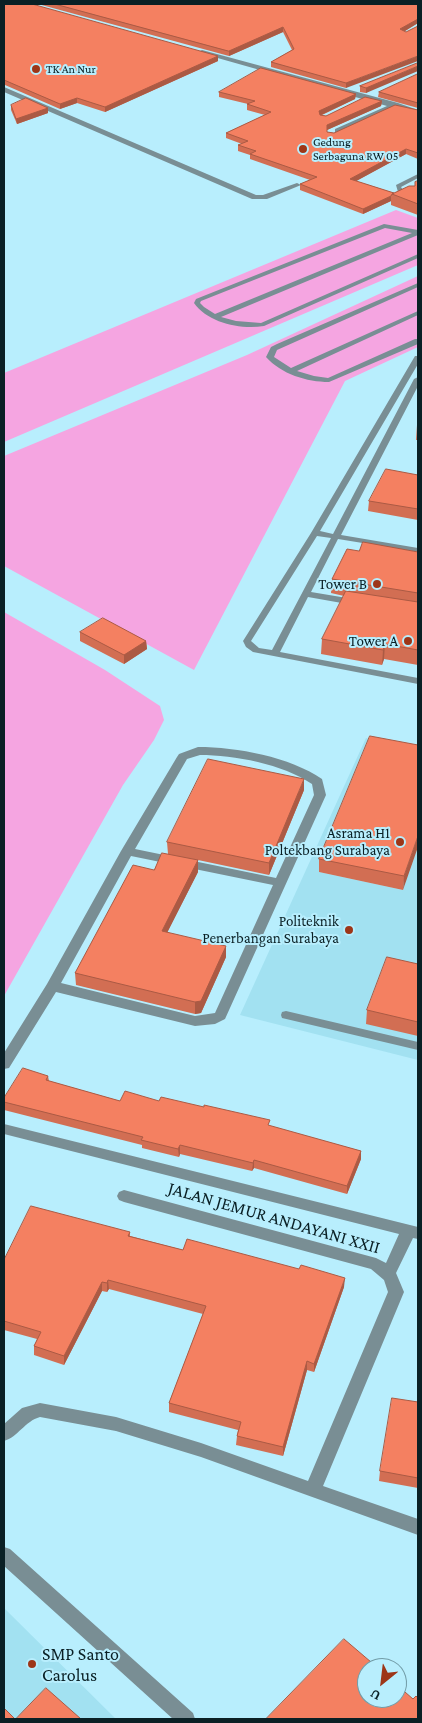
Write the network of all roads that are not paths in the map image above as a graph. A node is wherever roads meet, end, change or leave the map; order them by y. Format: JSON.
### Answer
{"nodes":[{"id":1,"x":194,"y":50,"type":"edge"},
{"id":2,"x":357,"y":88,"type":"edge"},
{"id":3,"x":4,"y":89,"type":"edge"},
{"id":4,"x":383,"y":91,"type":"edge"},
{"id":5,"x":348,"y":92,"type":"junction"},
{"id":6,"x":368,"y":97,"type":"junction"},
{"id":7,"x":356,"y":103,"type":"edge"},
{"id":8,"x":395,"y":105,"type":"junction"},
{"id":9,"x":418,"y":112,"type":"edge"},
{"id":10,"x":331,"y":134,"type":"edge"},
{"id":11,"x":418,"y":176,"type":"edge"},
{"id":12,"x":297,"y":185,"type":"dead end"},
{"id":13,"x":412,"y":195,"type":"edge"},
{"id":14,"x":418,"y":232,"type":"edge"},
{"id":15,"x":418,"y":256,"type":"edge"},
{"id":16,"x":418,"y":285,"type":"edge"},
{"id":17,"x":418,"y":313,"type":"edge"},
{"id":18,"x":216,"y":316,"type":"junction"},
{"id":19,"x":418,"y":341,"type":"edge"},
{"id":20,"x":417,"y":360,"type":"edge"},
{"id":21,"x":292,"y":371,"type":"junction"},
{"id":22,"x":418,"y":379,"type":"edge"},
{"id":23,"x":315,"y":534,"type":"junction"},
{"id":24,"x":337,"y":537,"type":"junction"},
{"id":25,"x":418,"y":550,"type":"edge"},
{"id":26,"x":307,"y":594,"type":"junction"},
{"id":27,"x":363,"y":603,"type":"edge"},
{"id":28,"x":274,"y":654,"type":"junction"},
{"id":29,"x":418,"y":681,"type":"edge"},
{"id":30,"x":128,"y":851,"type":"junction"},
{"id":31,"x":281,"y":883,"type":"junction"},
{"id":32,"x":53,"y":986,"type":"junction"},
{"id":33,"x":286,"y":1015,"type":"dead end"},
{"id":34,"x":418,"y":1046,"type":"edge"},
{"id":35,"x":4,"y":1064,"type":"edge"},
{"id":36,"x":4,"y":1130,"type":"edge"},
{"id":37,"x":124,"y":1196,"type":"dead end"},
{"id":38,"x":414,"y":1232,"type":"edge"},
{"id":39,"x":389,"y":1273,"type":"junction"},
{"id":40,"x":4,"y":1434,"type":"edge"},
{"id":41,"x":312,"y":1489,"type":"junction"},
{"id":42,"x":418,"y":1527,"type":"edge"},
{"id":43,"x":4,"y":1555,"type":"edge"},
{"id":44,"x":186,"y":1719,"type":"edge"}],
"edges":[{"from":1,"to":5,"type":"street"},
{"from":2,"to":5,"type":"street"},
{"from":3,"to":12,"type":"street"},
{"from":4,"to":6,"type":"street"},
{"from":5,"to":6,"type":"street"},
{"from":6,"to":7,"type":"lane"},
{"from":6,"to":8,"type":"street"},
{"from":8,"to":9,"type":"street"},
{"from":8,"to":10,"type":"street"},
{"from":11,"to":13,"type":"lane"},
{"from":14,"to":18,"type":"lane"},
{"from":14,"to":18,"type":"lane"},
{"from":15,"to":18,"type":"lane"},
{"from":16,"to":21,"type":"lane"},
{"from":17,"to":21,"type":"lane"},
{"from":19,"to":21,"type":"lane"},
{"from":20,"to":23,"type":"lane"},
{"from":22,"to":24,"type":"lane"},
{"from":23,"to":24,"type":"lane"},
{"from":23,"to":28,"type":"lane"},
{"from":24,"to":25,"type":"lane"},
{"from":24,"to":26,"type":"lane"},
{"from":26,"to":27,"type":"lane"},
{"from":26,"to":28,"type":"lane"},
{"from":28,"to":29,"type":"lane"},
{"from":30,"to":31,"type":"street"},
{"from":30,"to":31,"type":"street"},
{"from":30,"to":32,"type":"street"},
{"from":31,"to":32,"type":"street"},
{"from":32,"to":35,"type":"street"},
{"from":33,"to":34,"type":"lane"},
{"from":36,"to":38,"type":"street"},
{"from":37,"to":39,"type":"street","name":"JALAN JEMUR ANDAYANI XXII"},
{"from":38,"to":39,"type":"street"},
{"from":39,"to":41,"type":"street","name":"JALAN JEMUR ANDAYANI XXII"},
{"from":40,"to":41,"type":"street"},
{"from":41,"to":42,"type":"street"},
{"from":43,"to":44,"type":"street"}]}
